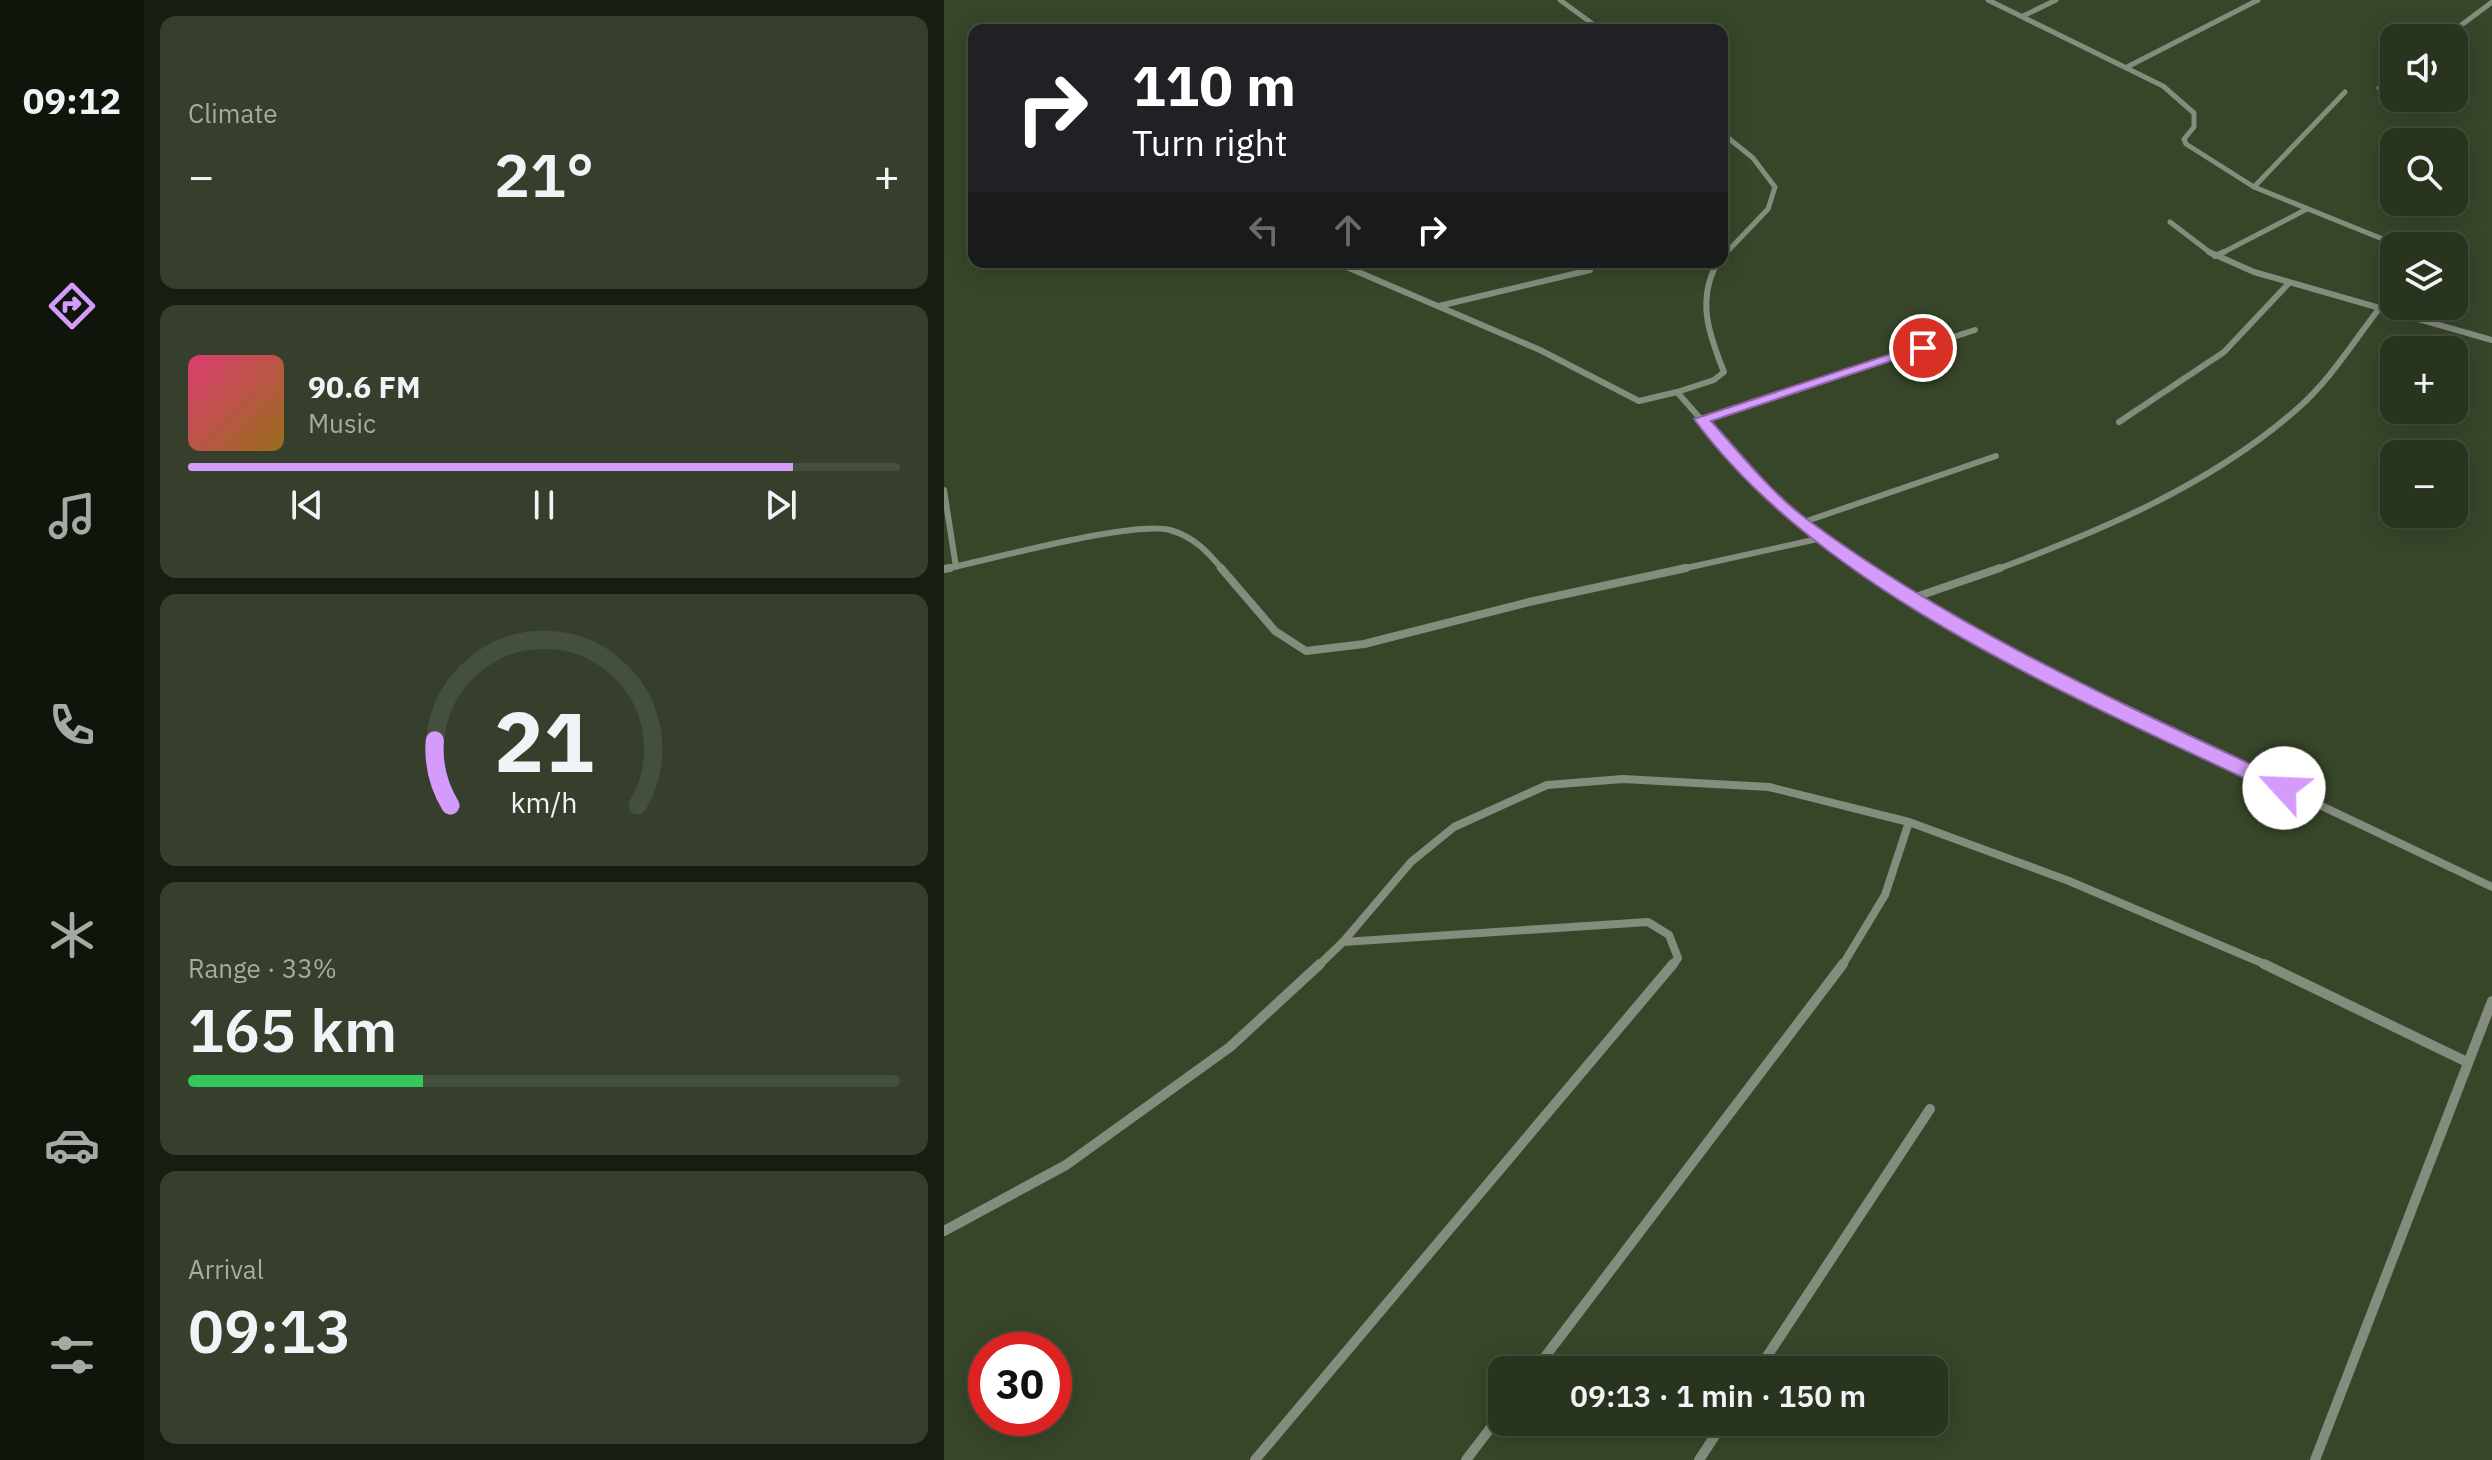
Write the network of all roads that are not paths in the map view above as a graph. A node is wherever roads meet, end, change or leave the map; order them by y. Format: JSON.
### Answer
{"nodes":[{"id":1,"x":1560,"y":0,"type":"edge"},
{"id":2,"x":1988,"y":0,"type":"edge"},
{"id":3,"x":2056,"y":0,"type":"edge"},
{"id":4,"x":2258,"y":0,"type":"edge"},
{"id":5,"x":2492,"y":2,"type":"edge"},
{"id":6,"x":2023,"y":16,"type":"junction"},
{"id":7,"x":1593,"y":24,"type":"edge"},
{"id":8,"x":2463,"y":24,"type":"edge"},
{"id":9,"x":2127,"y":67,"type":"junction"},
{"id":10,"x":2345,"y":92,"type":"dead end"},
{"id":11,"x":1728,"y":138,"type":"edge"},
{"id":12,"x":2254,"y":187,"type":"junction"},
{"id":13,"x":2307,"y":209,"type":"junction"},
{"id":14,"x":2170,"y":222,"type":"dead end"},
{"id":15,"x":2380,"y":238,"type":"edge"},
{"id":16,"x":1728,"y":251,"type":"edge"},
{"id":17,"x":2215,"y":256,"type":"junction"},
{"id":18,"x":1349,"y":268,"type":"edge"},
{"id":19,"x":1715,"y":268,"type":"edge"},
{"id":20,"x":1590,"y":270,"type":"dead end"},
{"id":21,"x":2289,"y":283,"type":"junction"},
{"id":22,"x":1438,"y":307,"type":"junction"},
{"id":23,"x":2378,"y":310,"type":"joint"},
{"id":24,"x":2417,"y":320,"type":"edge"},
{"id":25,"x":1975,"y":330,"type":"dead end"},
{"id":26,"x":2492,"y":340,"type":"edge"},
{"id":27,"x":1677,"y":392,"type":"junction"},
{"id":28,"x":1701,"y":419,"type":"junction"},
{"id":29,"x":2119,"y":422,"type":"dead end"},
{"id":30,"x":1996,"y":456,"type":"dead end"},
{"id":31,"x":944,"y":490,"type":"edge"},
{"id":32,"x":1801,"y":523,"type":"junction"},
{"id":33,"x":1822,"y":538,"type":"junction"},
{"id":34,"x":956,"y":567,"type":"junction"},
{"id":35,"x":944,"y":569,"type":"edge"},
{"id":36,"x":1913,"y":598,"type":"junction"},
{"id":37,"x":1909,"y":822,"type":"junction"},
{"id":38,"x":2492,"y":887,"type":"edge"},
{"id":39,"x":1343,"y":942,"type":"junction"},
{"id":40,"x":2492,"y":1001,"type":"edge"},
{"id":41,"x":2467,"y":1062,"type":"junction"},
{"id":42,"x":1930,"y":1109,"type":"dead end"},
{"id":43,"x":944,"y":1231,"type":"edge"},
{"id":44,"x":1546,"y":1356,"type":"edge"},
{"id":45,"x":1767,"y":1356,"type":"edge"},
{"id":46,"x":1488,"y":1431,"type":"edge"},
{"id":47,"x":1715,"y":1436,"type":"edge"},
{"id":48,"x":1255,"y":1460,"type":"edge"},
{"id":49,"x":1466,"y":1460,"type":"edge"},
{"id":50,"x":1699,"y":1460,"type":"edge"},
{"id":51,"x":2315,"y":1460,"type":"edge"}],
"edges":[{"from":1,"to":7,"type":"street"},
{"from":2,"to":6,"type":"street"},
{"from":3,"to":6,"type":"street"},
{"from":4,"to":9,"type":"street"},
{"from":5,"to":8,"type":"street"},
{"from":6,"to":9,"type":"street"},
{"from":9,"to":12,"type":"street"},
{"from":10,"to":12,"type":"street"},
{"from":11,"to":16,"type":"street"},
{"from":12,"to":13,"type":"street"},
{"from":13,"to":15,"type":"street"},
{"from":13,"to":17,"type":"street"},
{"from":14,"to":17,"type":"street"},
{"from":17,"to":21,"type":"street"},
{"from":18,"to":22,"type":"street"},
{"from":19,"to":27,"type":"street"},
{"from":20,"to":22,"type":"street"},
{"from":21,"to":23,"type":"street"},
{"from":21,"to":29,"type":"street"},
{"from":22,"to":27,"type":"street"},
{"from":23,"to":36,"type":"street"},
{"from":24,"to":26,"type":"street"},
{"from":25,"to":28,"type":"street"},
{"from":27,"to":28,"type":"street"},
{"from":28,"to":32,"type":"street"},
{"from":30,"to":32,"type":"street"},
{"from":31,"to":34,"type":"street"},
{"from":32,"to":33,"type":"street"},
{"from":33,"to":34,"type":"street"},
{"from":33,"to":36,"type":"street"},
{"from":34,"to":35,"type":"street"},
{"from":36,"to":38,"type":"street"},
{"from":37,"to":39,"type":"street"},
{"from":37,"to":41,"type":"street"},
{"from":37,"to":44,"type":"street"},
{"from":39,"to":43,"type":"street"},
{"from":39,"to":48,"type":"street"},
{"from":40,"to":41,"type":"street"},
{"from":41,"to":51,"type":"street"},
{"from":42,"to":45,"type":"street"},
{"from":46,"to":49,"type":"street"},
{"from":47,"to":50,"type":"street"}]}
